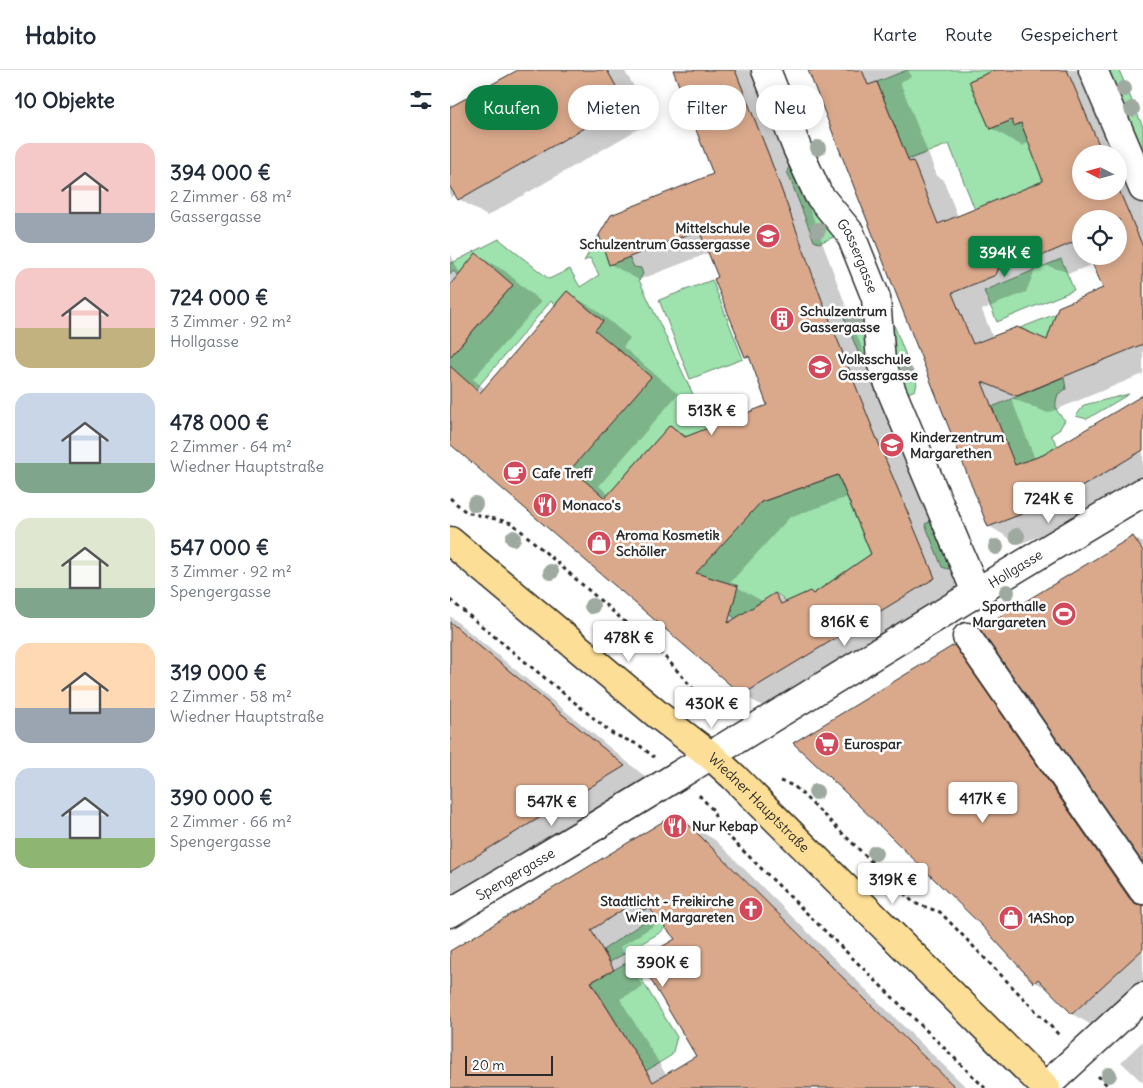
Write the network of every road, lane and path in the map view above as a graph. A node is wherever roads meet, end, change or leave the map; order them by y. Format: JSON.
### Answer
{"nodes":[{"id":1,"x":766,"y":70,"type":"edge"},
{"id":2,"x":1093,"y":70,"type":"edge"},
{"id":3,"x":1143,"y":188,"type":"edge"},
{"id":4,"x":1143,"y":492,"type":"edge"},
{"id":5,"x":450,"y":498,"type":"edge"},
{"id":6,"x":450,"y":541,"type":"edge"},
{"id":7,"x":976,"y":592,"type":"junction"},
{"id":8,"x":450,"y":600,"type":"edge"},
{"id":9,"x":967,"y":637,"type":"dead end"},
{"id":10,"x":738,"y":738,"type":"junction"},
{"id":11,"x":710,"y":755,"type":"junction"},
{"id":12,"x":676,"y":776,"type":"junction"},
{"id":13,"x":773,"y":778,"type":"dead end"},
{"id":14,"x":1143,"y":890,"type":"edge"},
{"id":15,"x":450,"y":914,"type":"edge"},
{"id":16,"x":1143,"y":997,"type":"edge"},
{"id":17,"x":1079,"y":1056,"type":"junction"},
{"id":18,"x":1046,"y":1087,"type":"edge"},
{"id":19,"x":985,"y":1088,"type":"edge"},
{"id":20,"x":1110,"y":1088,"type":"edge"}],
"edges":[{"from":1,"to":7,"type":"street","name":"Gassergasse"},
{"from":2,"to":3,"type":"street"},
{"from":4,"to":7,"type":"street","name":"Hollgasse"},
{"from":5,"to":10,"type":"path"},
{"from":6,"to":11,"type":"main road","name":"Wiedner Hauptstraße"},
{"from":7,"to":10,"type":"street","name":"Hollgasse"},
{"from":8,"to":12,"type":"path"},
{"from":9,"to":14,"type":"street"},
{"from":10,"to":11,"type":"street","name":"Hollgasse"},
{"from":11,"to":12,"type":"street","name":"Spengergasse"},
{"from":11,"to":18,"type":"main road","name":"Wiedner Hauptstraße"},
{"from":12,"to":15,"type":"street","name":"Spengergasse"},
{"from":12,"to":19,"type":"path"},
{"from":13,"to":17,"type":"path"},
{"from":16,"to":17,"type":"street"},
{"from":17,"to":18,"type":"street"},
{"from":17,"to":20,"type":"path"}]}
